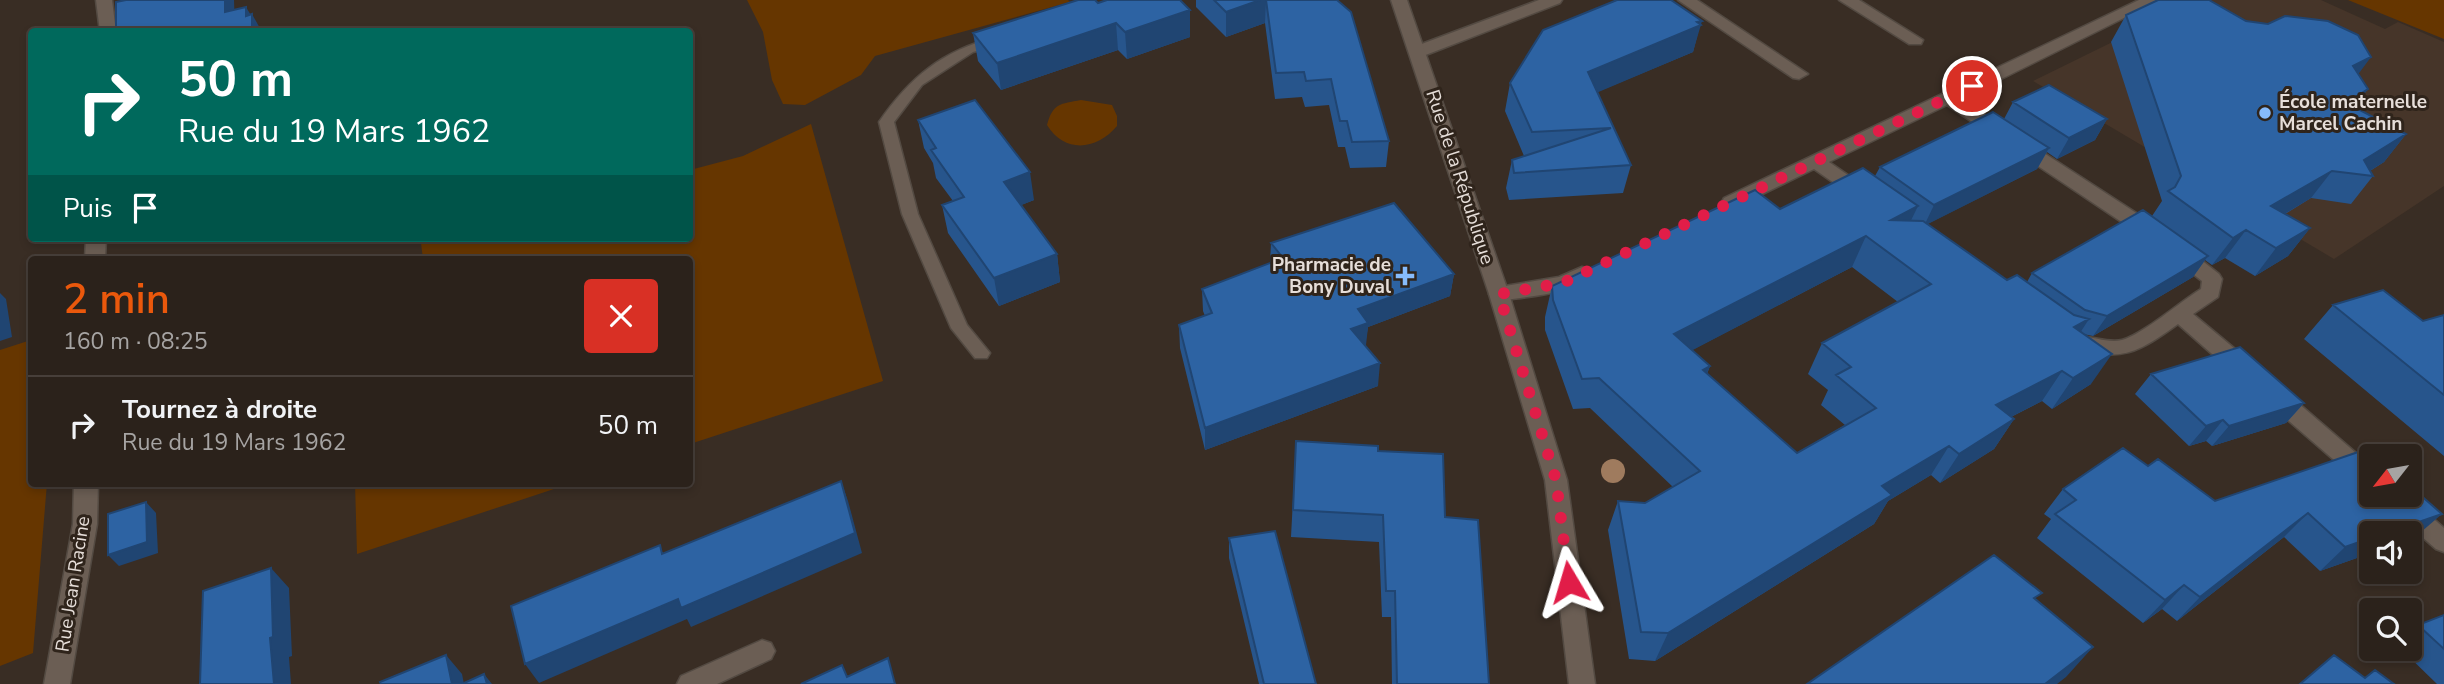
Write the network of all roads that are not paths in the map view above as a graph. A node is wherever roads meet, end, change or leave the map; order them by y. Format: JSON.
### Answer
{"nodes":[{"id":1,"x":104,"y":0,"type":"edge"},
{"id":2,"x":1554,"y":0,"type":"edge"},
{"id":3,"x":1686,"y":0,"type":"edge"},
{"id":4,"x":1847,"y":0,"type":"edge"},
{"id":5,"x":2152,"y":0,"type":"edge"},
{"id":6,"x":1400,"y":1,"type":"edge"},
{"id":7,"x":108,"y":28,"type":"edge"},
{"id":8,"x":1016,"y":35,"type":"edge"},
{"id":9,"x":1915,"y":40,"type":"dead end"},
{"id":10,"x":1417,"y":52,"type":"junction"},
{"id":11,"x":1799,"y":74,"type":"dead end"},
{"id":12,"x":1946,"y":97,"type":"junction"},
{"id":13,"x":1815,"y":161,"type":"junction"},
{"id":14,"x":1718,"y":208,"type":"edge"},
{"id":15,"x":1883,"y":209,"type":"edge"},
{"id":16,"x":1599,"y":266,"type":"edge"},
{"id":17,"x":1499,"y":294,"type":"junction"},
{"id":18,"x":2179,"y":313,"type":"junction"},
{"id":19,"x":2063,"y":338,"type":"edge"},
{"id":20,"x":981,"y":353,"type":"dead end"},
{"id":21,"x":2359,"y":469,"type":"edge"},
{"id":22,"x":86,"y":487,"type":"edge"},
{"id":23,"x":2405,"y":508,"type":"edge"},
{"id":24,"x":2444,"y":542,"type":"edge"},
{"id":25,"x":762,"y":652,"type":"dead end"},
{"id":26,"x":57,"y":684,"type":"edge"},
{"id":27,"x":690,"y":684,"type":"edge"},
{"id":28,"x":1582,"y":684,"type":"edge"}],
"edges":[{"from":1,"to":7,"type":"street"},
{"from":2,"to":10,"type":"street"},
{"from":3,"to":11,"type":"street"},
{"from":4,"to":9,"type":"street"},
{"from":5,"to":12,"type":"street"},
{"from":6,"to":10,"type":"street","name":"Rue de la République"},
{"from":8,"to":20,"type":"lane"},
{"from":10,"to":17,"type":"street","name":"Rue de la République"},
{"from":12,"to":13,"type":"street"},
{"from":12,"to":18,"type":"street"},
{"from":13,"to":14,"type":"street"},
{"from":13,"to":15,"type":"street"},
{"from":16,"to":17,"type":"street"},
{"from":17,"to":28,"type":"street","name":"Rue de la République"},
{"from":18,"to":19,"type":"street"},
{"from":18,"to":21,"type":"street"},
{"from":22,"to":26,"type":"street","name":"Rue Jean Racine"},
{"from":23,"to":24,"type":"street"},
{"from":25,"to":27,"type":"street"}]}
